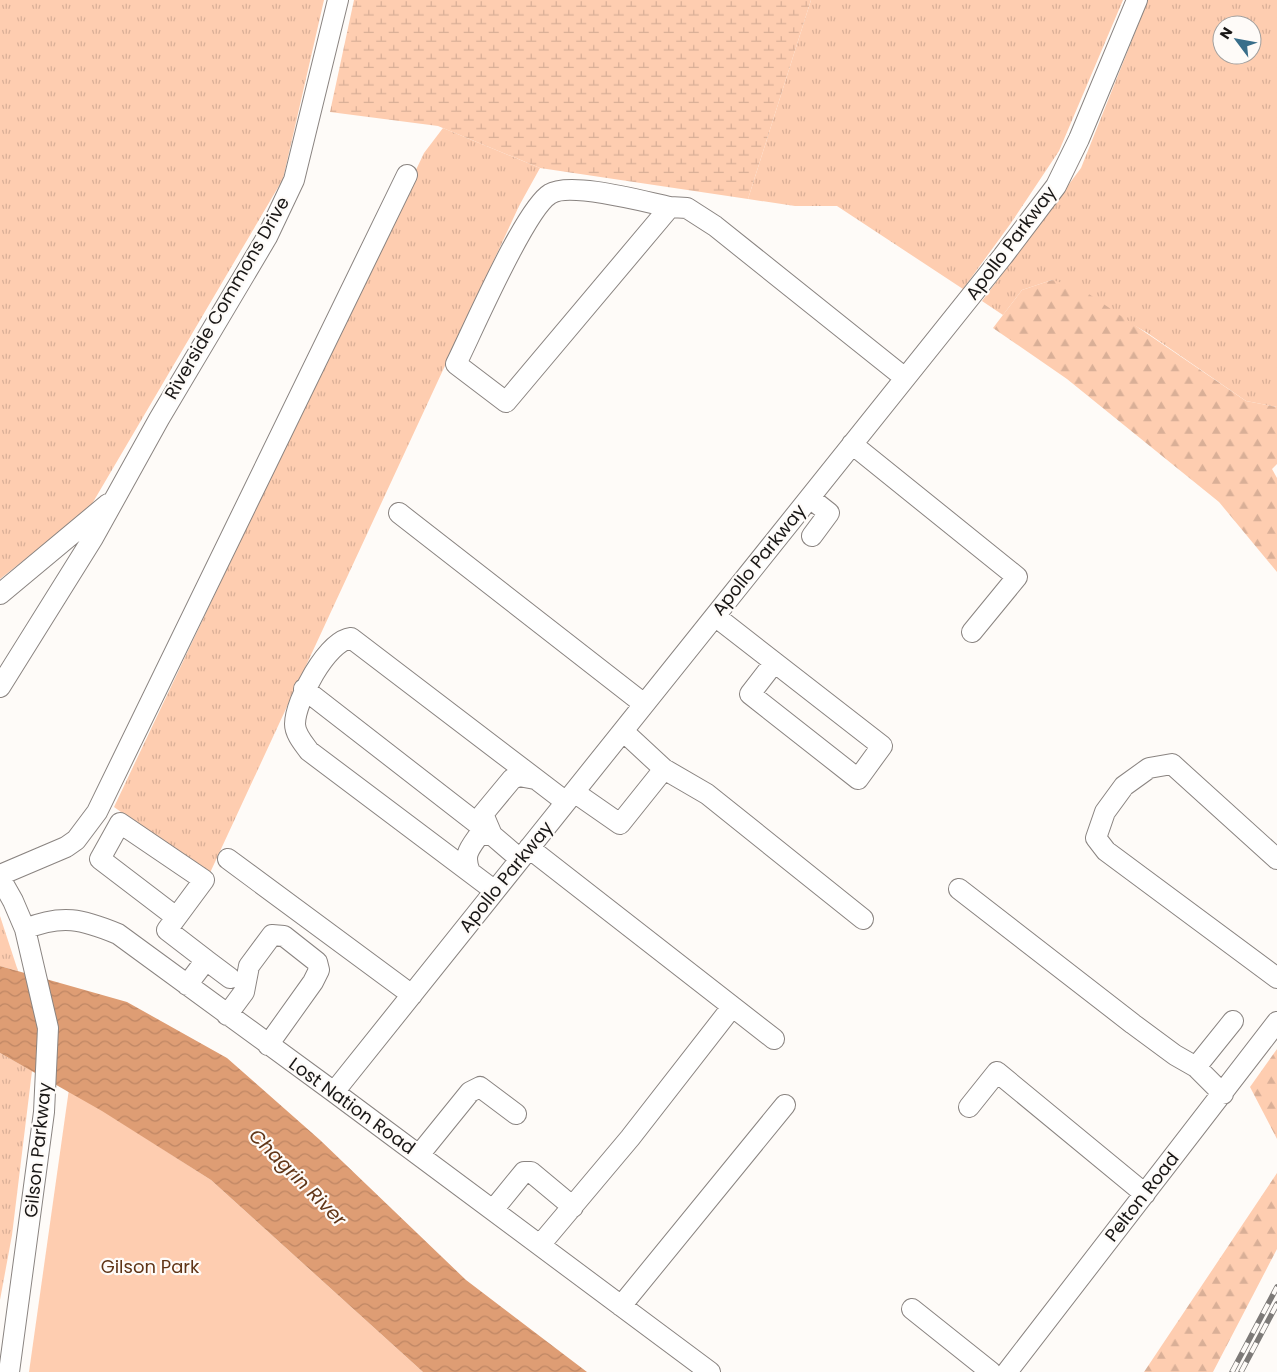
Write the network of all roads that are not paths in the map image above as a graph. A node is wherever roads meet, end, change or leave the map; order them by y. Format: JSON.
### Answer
{"nodes":[{"id":1,"x":338,"y":0,"type":"edge"},
{"id":2,"x":1137,"y":0,"type":"edge"},
{"id":3,"x":407,"y":175,"type":"dead end"},
{"id":4,"x":670,"y":207,"type":"junction"},
{"id":5,"x":905,"y":378,"type":"junction"},
{"id":6,"x":852,"y":444,"type":"junction"},
{"id":7,"x":810,"y":498,"type":"junction"},
{"id":8,"x":113,"y":499,"type":"junction"},
{"id":9,"x":399,"y":513,"type":"dead end"},
{"id":10,"x":812,"y":536,"type":"dead end"},
{"id":11,"x":0,"y":594,"type":"edge"},
{"id":12,"x":715,"y":616,"type":"junction"},
{"id":13,"x":972,"y":632,"type":"dead end"},
{"id":14,"x":774,"y":663,"type":"junction"},
{"id":15,"x":0,"y":687,"type":"edge"},
{"id":16,"x":304,"y":688,"type":"junction"},
{"id":17,"x":644,"y":704,"type":"junction"},
{"id":18,"x":623,"y":731,"type":"junction"},
{"id":19,"x":664,"y":769,"type":"junction"},
{"id":20,"x":535,"y":779,"type":"junction"},
{"id":21,"x":570,"y":797,"type":"junction"},
{"id":22,"x":492,"y":835,"type":"junction"},
{"id":23,"x":525,"y":853,"type":"junction"},
{"id":24,"x":228,"y":859,"type":"dead end"},
{"id":25,"x":1277,"y":859,"type":"edge"},
{"id":26,"x":470,"y":872,"type":"junction"},
{"id":27,"x":0,"y":876,"type":"edge"},
{"id":28,"x":959,"y":889,"type":"dead end"},
{"id":29,"x":495,"y":890,"type":"junction"},
{"id":30,"x":176,"y":917,"type":"junction"},
{"id":31,"x":863,"y":920,"type":"dead end"},
{"id":32,"x":25,"y":929,"type":"junction"},
{"id":33,"x":206,"y":960,"type":"junction"},
{"id":34,"x":230,"y":978,"type":"dead end"},
{"id":35,"x":1277,"y":978,"type":"edge"},
{"id":36,"x":187,"y":985,"type":"junction"},
{"id":37,"x":412,"y":995,"type":"junction"},
{"id":38,"x":732,"y":1006,"type":"junction"},
{"id":39,"x":226,"y":1015,"type":"junction"},
{"id":40,"x":1233,"y":1021,"type":"dead end"},
{"id":41,"x":1277,"y":1022,"type":"edge"},
{"id":42,"x":774,"y":1039,"type":"dead end"},
{"id":43,"x":268,"y":1045,"type":"junction"},
{"id":44,"x":1196,"y":1067,"type":"junction"},
{"id":45,"x":334,"y":1092,"type":"junction"},
{"id":46,"x":1223,"y":1094,"type":"junction"},
{"id":47,"x":785,"y":1105,"type":"dead end"},
{"id":48,"x":969,"y":1107,"type":"dead end"},
{"id":49,"x":516,"y":1114,"type":"dead end"},
{"id":50,"x":419,"y":1155,"type":"junction"},
{"id":51,"x":1145,"y":1194,"type":"junction"},
{"id":52,"x":572,"y":1207,"type":"junction"},
{"id":53,"x":493,"y":1210,"type":"junction"},
{"id":54,"x":540,"y":1245,"type":"junction"},
{"id":55,"x":621,"y":1306,"type":"junction"},
{"id":56,"x":912,"y":1309,"type":"dead end"},
{"id":57,"x":10,"y":1372,"type":"edge"},
{"id":58,"x":710,"y":1372,"type":"edge"},
{"id":59,"x":991,"y":1372,"type":"edge"},
{"id":60,"x":1007,"y":1372,"type":"edge"}],
"edges":[{"from":1,"to":8,"type":"street","name":"Riverside Commons Drive"},
{"from":2,"to":5,"type":"street","name":"Apollo Parkway"},
{"from":3,"to":27,"type":"street"},
{"from":4,"to":4,"type":"street"},
{"from":4,"to":5,"type":"street"},
{"from":5,"to":6,"type":"street","name":"Apollo Parkway"},
{"from":6,"to":7,"type":"street","name":"Apollo Parkway"},
{"from":6,"to":13,"type":"street"},
{"from":7,"to":10,"type":"street"},
{"from":7,"to":12,"type":"street","name":"Apollo Parkway"},
{"from":8,"to":11,"type":"street","name":"Riverside Commons Drive"},
{"from":8,"to":15,"type":"street","name":"Riverside Commons Drive"},
{"from":9,"to":17,"type":"street"},
{"from":12,"to":14,"type":"street"},
{"from":12,"to":17,"type":"street","name":"Apollo Parkway"},
{"from":14,"to":14,"type":"street"},
{"from":16,"to":20,"type":"street"},
{"from":16,"to":22,"type":"street"},
{"from":16,"to":26,"type":"street"},
{"from":17,"to":18,"type":"street","name":"Apollo Parkway"},
{"from":18,"to":19,"type":"street"},
{"from":18,"to":21,"type":"street","name":"Apollo Parkway"},
{"from":19,"to":21,"type":"street"},
{"from":19,"to":31,"type":"street"},
{"from":20,"to":21,"type":"street"},
{"from":20,"to":22,"type":"street"},
{"from":21,"to":23,"type":"street","name":"Apollo Parkway"},
{"from":22,"to":23,"type":"street"},
{"from":22,"to":26,"type":"street"},
{"from":23,"to":29,"type":"street","name":"Apollo Parkway"},
{"from":23,"to":38,"type":"street"},
{"from":24,"to":37,"type":"street"},
{"from":25,"to":35,"type":"street"},
{"from":26,"to":29,"type":"street"},
{"from":27,"to":32,"type":"street"},
{"from":28,"to":44,"type":"street"},
{"from":29,"to":37,"type":"street","name":"Apollo Parkway"},
{"from":30,"to":30,"type":"street"},
{"from":30,"to":33,"type":"street"},
{"from":32,"to":36,"type":"street","name":"Lost Nation Road"},
{"from":32,"to":57,"type":"street","name":"Gilson Parkway"},
{"from":33,"to":34,"type":"street"},
{"from":33,"to":36,"type":"street"},
{"from":36,"to":39,"type":"street","name":"Lost Nation Road"},
{"from":37,"to":45,"type":"street","name":"Apollo Parkway"},
{"from":38,"to":42,"type":"street"},
{"from":38,"to":52,"type":"street"},
{"from":39,"to":43,"type":"street","name":"Lost Nation Road"},
{"from":39,"to":43,"type":"street"},
{"from":40,"to":44,"type":"street"},
{"from":41,"to":46,"type":"street","name":"Pelton Road"},
{"from":43,"to":45,"type":"street","name":"Lost Nation Road"},
{"from":44,"to":46,"type":"street"},
{"from":45,"to":50,"type":"street","name":"Lost Nation Road"},
{"from":46,"to":51,"type":"street","name":"Pelton Road"},
{"from":47,"to":55,"type":"street"},
{"from":48,"to":51,"type":"street"},
{"from":49,"to":50,"type":"street"},
{"from":50,"to":53,"type":"street","name":"Lost Nation Road"},
{"from":51,"to":60,"type":"street","name":"Pelton Road"},
{"from":52,"to":53,"type":"street"},
{"from":52,"to":54,"type":"street"},
{"from":53,"to":54,"type":"street","name":"Lost Nation Road"},
{"from":54,"to":55,"type":"street","name":"Lost Nation Road"},
{"from":55,"to":58,"type":"street","name":"Lost Nation Road"},
{"from":56,"to":59,"type":"street"}]}
